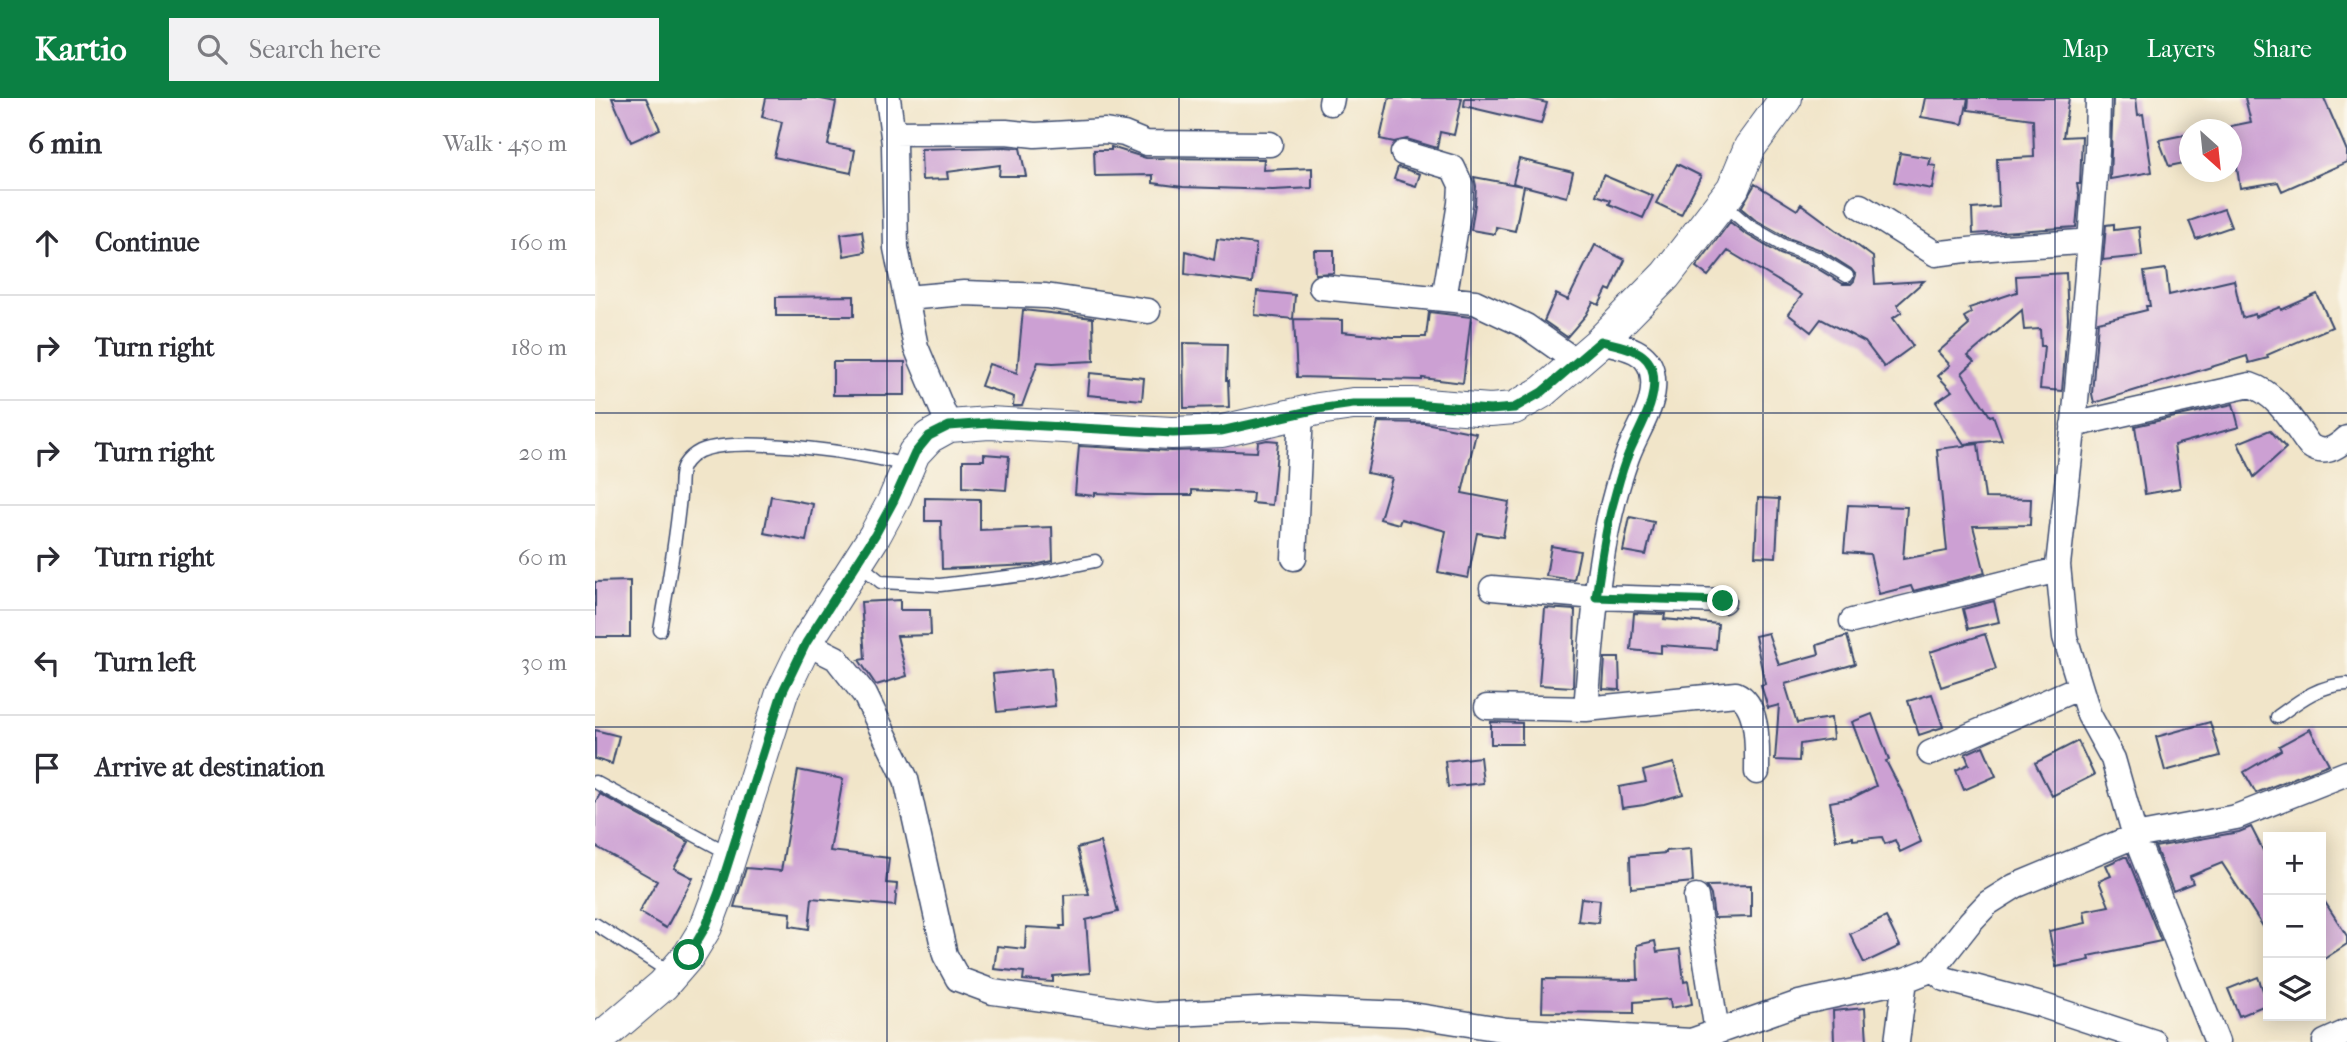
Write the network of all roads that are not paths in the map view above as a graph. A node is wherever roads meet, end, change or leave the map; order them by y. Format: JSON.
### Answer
{"nodes":[{"id":1,"x":888,"y":98,"type":"edge"},
{"id":2,"x":1786,"y":98,"type":"edge"},
{"id":3,"x":2098,"y":98,"type":"edge"},
{"id":4,"x":893,"y":134,"type":"junction"},
{"id":5,"x":1271,"y":145,"type":"dead end"},
{"id":6,"x":1402,"y":153,"type":"dead end"},
{"id":7,"x":1722,"y":203,"type":"junction"},
{"id":8,"x":1860,"y":206,"type":"dead end"},
{"id":9,"x":2090,"y":241,"type":"junction"},
{"id":10,"x":1847,"y":276,"type":"dead end"},
{"id":11,"x":1321,"y":287,"type":"dead end"},
{"id":12,"x":906,"y":298,"type":"junction"},
{"id":13,"x":1444,"y":299,"type":"junction"},
{"id":14,"x":1148,"y":311,"type":"dead end"},
{"id":15,"x":1601,"y":341,"type":"junction"},
{"id":16,"x":1577,"y":362,"type":"junction"},
{"id":17,"x":1301,"y":413,"type":"junction"},
{"id":18,"x":2073,"y":425,"type":"junction"},
{"id":19,"x":949,"y":426,"type":"junction"},
{"id":20,"x":2347,"y":438,"type":"edge"},
{"id":21,"x":909,"y":466,"type":"junction"},
{"id":22,"x":1294,"y":558,"type":"dead end"},
{"id":23,"x":1095,"y":561,"type":"dead end"},
{"id":24,"x":858,"y":562,"type":"junction"},
{"id":25,"x":2058,"y":570,"type":"junction"},
{"id":26,"x":1492,"y":588,"type":"dead end"},
{"id":27,"x":1596,"y":597,"type":"junction"},
{"id":28,"x":1723,"y":601,"type":"dead end"},
{"id":29,"x":1852,"y":621,"type":"dead end"},
{"id":30,"x":660,"y":630,"type":"dead end"},
{"id":31,"x":806,"y":643,"type":"junction"},
{"id":32,"x":2347,"y":684,"type":"edge"},
{"id":33,"x":2080,"y":687,"type":"junction"},
{"id":34,"x":1487,"y":707,"type":"dead end"},
{"id":35,"x":1586,"y":709,"type":"junction"},
{"id":36,"x":2277,"y":717,"type":"dead end"},
{"id":37,"x":1930,"y":753,"type":"dead end"},
{"id":38,"x":1756,"y":772,"type":"dead end"},
{"id":39,"x":2347,"y":772,"type":"edge"},
{"id":40,"x":595,"y":782,"type":"edge"},
{"id":41,"x":2135,"y":836,"type":"junction"},
{"id":42,"x":731,"y":854,"type":"junction"},
{"id":43,"x":1696,"y":897,"type":"dead end"},
{"id":44,"x":595,"y":923,"type":"edge"},
{"id":45,"x":1933,"y":970,"type":"junction"},
{"id":46,"x":672,"y":975,"type":"junction"},
{"id":47,"x":1905,"y":980,"type":"junction"},
{"id":48,"x":1717,"y":1032,"type":"junction"},
{"id":49,"x":2347,"y":1032,"type":"edge"},
{"id":50,"x":596,"y":1042,"type":"edge"},
{"id":51,"x":1691,"y":1042,"type":"edge"},
{"id":52,"x":1897,"y":1042,"type":"edge"},
{"id":53,"x":2154,"y":1042,"type":"edge"},
{"id":54,"x":2217,"y":1042,"type":"edge"},
{"id":55,"x":2325,"y":1042,"type":"edge"}],
"edges":[{"from":1,"to":4,"type":"street"},
{"from":2,"to":7,"type":"street"},
{"from":3,"to":9,"type":"street"},
{"from":4,"to":5,"type":"street"},
{"from":4,"to":12,"type":"street"},
{"from":6,"to":13,"type":"street"},
{"from":7,"to":10,"type":"lane"},
{"from":7,"to":15,"type":"street"},
{"from":8,"to":9,"type":"street"},
{"from":9,"to":18,"type":"street"},
{"from":11,"to":13,"type":"street"},
{"from":12,"to":14,"type":"street"},
{"from":12,"to":19,"type":"street"},
{"from":13,"to":16,"type":"street"},
{"from":15,"to":16,"type":"street"},
{"from":15,"to":27,"type":"street"},
{"from":16,"to":17,"type":"street"},
{"from":17,"to":19,"type":"street"},
{"from":17,"to":22,"type":"street"},
{"from":18,"to":20,"type":"street"},
{"from":18,"to":25,"type":"street"},
{"from":19,"to":21,"type":"street"},
{"from":21,"to":24,"type":"street"},
{"from":21,"to":30,"type":"lane"},
{"from":23,"to":24,"type":"lane"},
{"from":24,"to":31,"type":"street"},
{"from":25,"to":29,"type":"street"},
{"from":25,"to":33,"type":"street"},
{"from":26,"to":27,"type":"street"},
{"from":27,"to":28,"type":"street"},
{"from":27,"to":35,"type":"street"},
{"from":31,"to":42,"type":"street"},
{"from":31,"to":51,"type":"street"},
{"from":32,"to":36,"type":"lane"},
{"from":33,"to":37,"type":"street"},
{"from":33,"to":41,"type":"street"},
{"from":34,"to":35,"type":"street"},
{"from":35,"to":38,"type":"street"},
{"from":39,"to":41,"type":"street"},
{"from":40,"to":42,"type":"lane"},
{"from":41,"to":45,"type":"street"},
{"from":41,"to":54,"type":"street"},
{"from":42,"to":46,"type":"street"},
{"from":43,"to":48,"type":"street"},
{"from":44,"to":46,"type":"lane"},
{"from":45,"to":47,"type":"street"},
{"from":45,"to":53,"type":"street"},
{"from":46,"to":50,"type":"street"},
{"from":47,"to":48,"type":"street"},
{"from":47,"to":52,"type":"street"},
{"from":48,"to":51,"type":"street"},
{"from":49,"to":55,"type":"street"}]}
